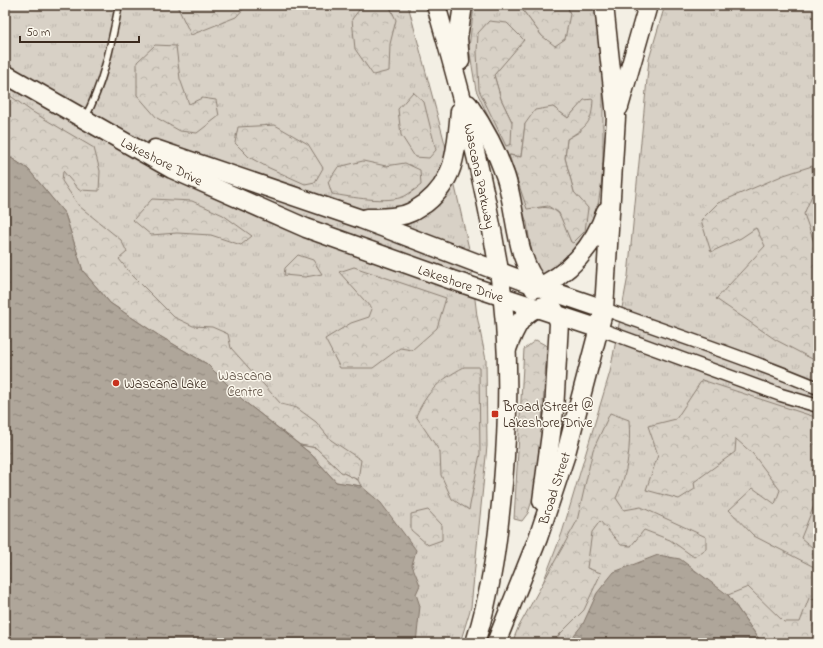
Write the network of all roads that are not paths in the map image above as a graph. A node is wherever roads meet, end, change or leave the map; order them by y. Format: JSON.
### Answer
{"nodes":[{"id":1,"x":119,"y":5,"type":"edge"},
{"id":2,"x":436,"y":5,"type":"edge"},
{"id":3,"x":463,"y":5,"type":"edge"},
{"id":4,"x":604,"y":5,"type":"edge"},
{"id":5,"x":648,"y":5,"type":"edge"},
{"id":6,"x":5,"y":74,"type":"edge"},
{"id":7,"x":462,"y":95,"type":"junction"},
{"id":8,"x":616,"y":118,"type":"junction"},
{"id":9,"x":84,"y":119,"type":"junction"},
{"id":10,"x":114,"y":136,"type":"junction"},
{"id":11,"x":612,"y":193,"type":"junction"},
{"id":12,"x":361,"y":219,"type":"junction"},
{"id":13,"x":499,"y":272,"type":"junction"},
{"id":14,"x":536,"y":288,"type":"junction"},
{"id":15,"x":502,"y":297,"type":"junction"},
{"id":16,"x":551,"y":307,"type":"junction"},
{"id":17,"x":604,"y":309,"type":"junction"},
{"id":18,"x":600,"y":329,"type":"junction"},
{"id":19,"x":506,"y":351,"type":"junction"},
{"id":20,"x":818,"y":388,"type":"edge"},
{"id":21,"x":818,"y":406,"type":"edge"},
{"id":22,"x":538,"y":538,"type":"junction"},
{"id":23,"x":475,"y":643,"type":"edge"},
{"id":24,"x":496,"y":643,"type":"edge"}],
"edges":[{"from":1,"to":9,"type":"lane"},
{"from":2,"to":7,"type":"main road","name":"Wascana Parkway"},
{"from":3,"to":7,"type":"main road"},
{"from":4,"to":8,"type":"main road"},
{"from":5,"to":8,"type":"main road"},
{"from":6,"to":9,"type":"main road","name":"Lakeshore Drive"},
{"from":7,"to":12,"type":"main road"},
{"from":7,"to":13,"type":"main road","name":"Wascana Parkway"},
{"from":7,"to":14,"type":"main road"},
{"from":8,"to":11,"type":"main road"},
{"from":9,"to":10,"type":"main road","name":"Lakeshore Drive"},
{"from":10,"to":12,"type":"main road","name":"Lakeshore Drive"},
{"from":10,"to":15,"type":"main road","name":"Lakeshore Drive"},
{"from":11,"to":14,"type":"main road"},
{"from":11,"to":17,"type":"main road"},
{"from":12,"to":13,"type":"main road","name":"Lakeshore Drive"},
{"from":13,"to":14,"type":"main road","name":"Lakeshore Drive"},
{"from":13,"to":15,"type":"main road","name":"Wascana Parkway"},
{"from":14,"to":15,"type":"main road"},
{"from":14,"to":16,"type":"main road"},
{"from":14,"to":17,"type":"main road","name":"Lakeshore Drive"},
{"from":15,"to":16,"type":"main road","name":"Lakeshore Drive"},
{"from":15,"to":19,"type":"main road","name":"Wascana Parkway"},
{"from":16,"to":17,"type":"main road"},
{"from":16,"to":18,"type":"main road"},
{"from":16,"to":19,"type":"main road"},
{"from":16,"to":22,"type":"main road"},
{"from":17,"to":18,"type":"main road"},
{"from":17,"to":20,"type":"street","name":"Lakeshore Drive"},
{"from":18,"to":21,"type":"street"},
{"from":18,"to":22,"type":"main road","name":"Broad Street"},
{"from":19,"to":23,"type":"main road"},
{"from":22,"to":24,"type":"main road","name":"Broad Street"}]}
